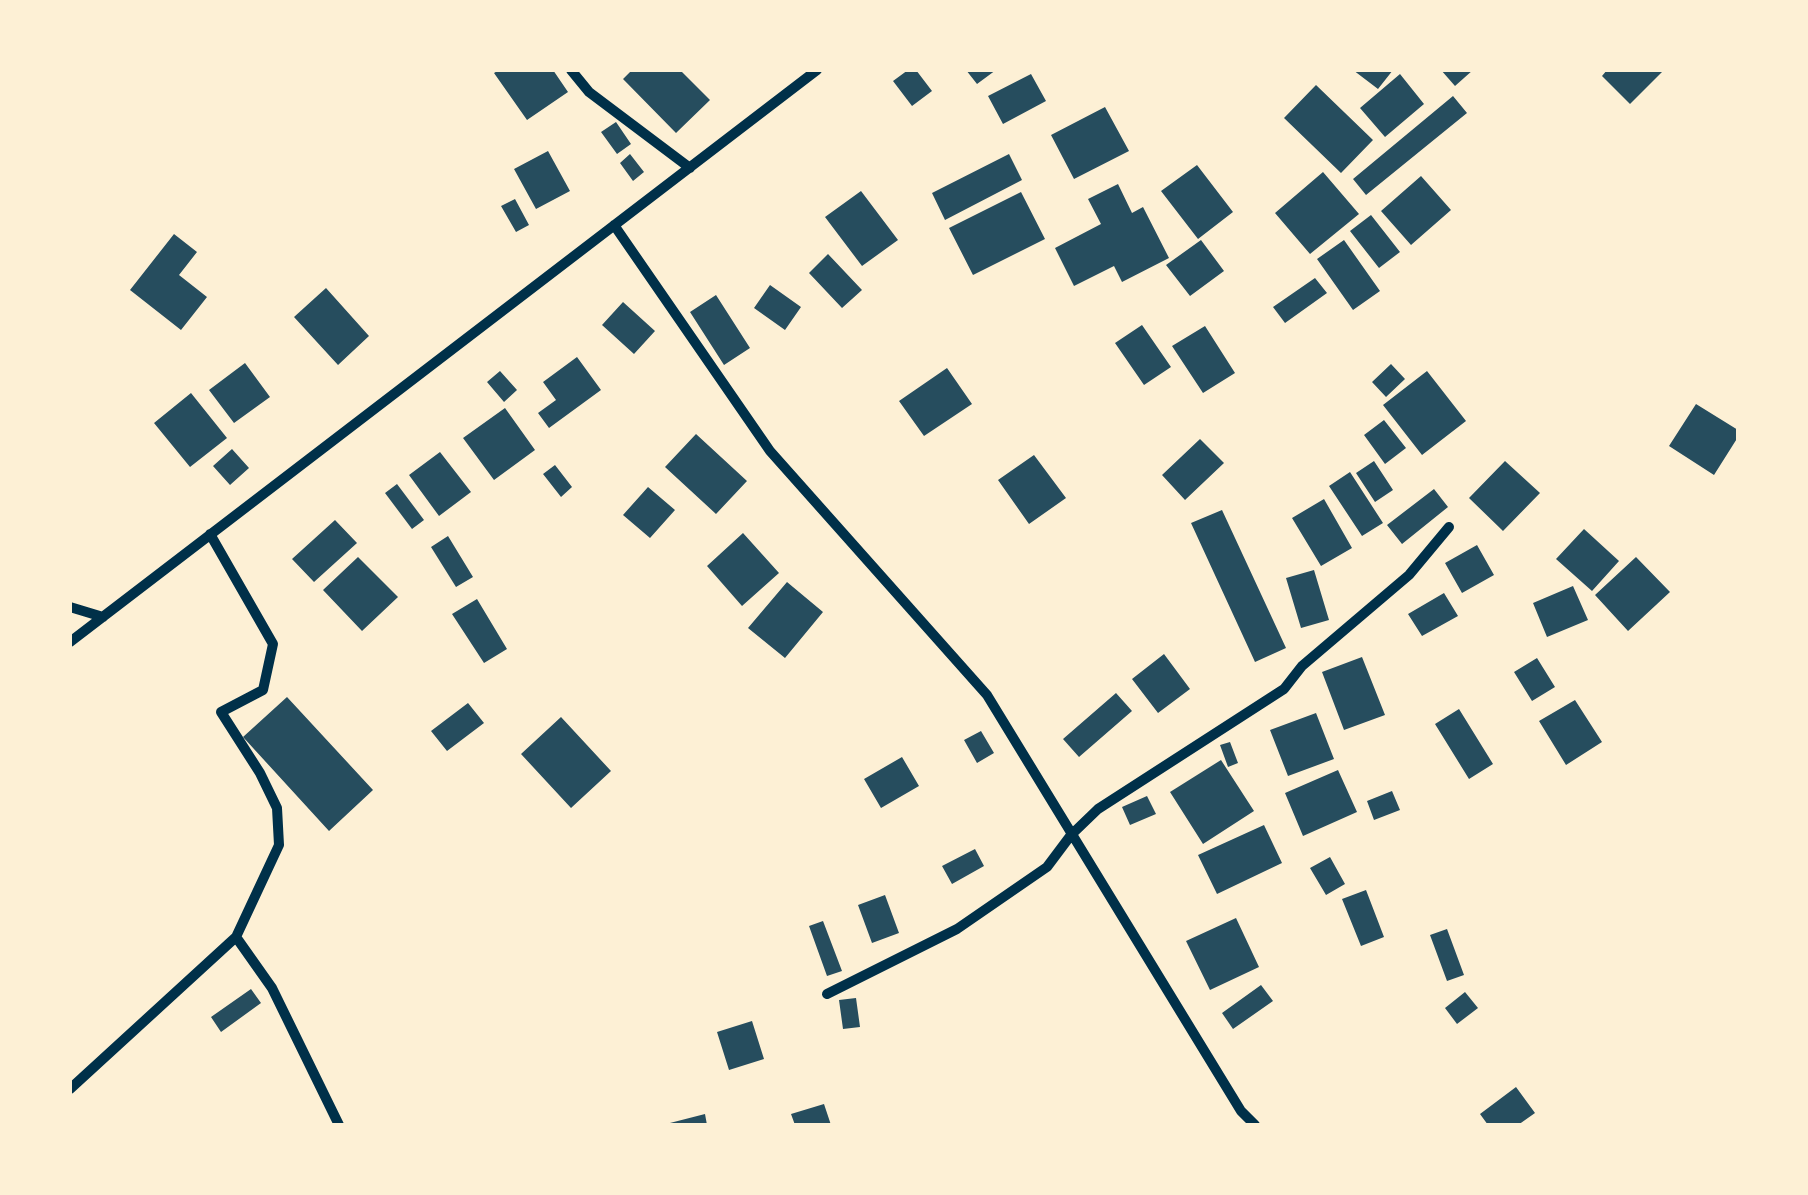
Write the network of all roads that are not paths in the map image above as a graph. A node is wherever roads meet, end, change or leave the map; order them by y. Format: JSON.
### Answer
{"nodes":[{"id":1,"x":571,"y":70,"type":"edge"},
{"id":2,"x":817,"y":70,"type":"edge"},
{"id":3,"x":690,"y":168,"type":"junction"},
{"id":4,"x":614,"y":225,"type":"junction"},
{"id":5,"x":1449,"y":526,"type":"dead end"},
{"id":6,"x":210,"y":534,"type":"junction"},
{"id":7,"x":70,"y":607,"type":"edge"},
{"id":8,"x":102,"y":617,"type":"junction"},
{"id":9,"x":70,"y":642,"type":"edge"},
{"id":10,"x":1071,"y":835,"type":"junction"},
{"id":11,"x":236,"y":937,"type":"junction"},
{"id":12,"x":827,"y":994,"type":"dead end"},
{"id":13,"x":70,"y":1089,"type":"edge"},
{"id":14,"x":339,"y":1125,"type":"edge"},
{"id":15,"x":1254,"y":1125,"type":"edge"}],
"edges":[{"from":1,"to":3,"type":"street"},
{"from":2,"to":3,"type":"street"},
{"from":3,"to":4,"type":"street"},
{"from":4,"to":6,"type":"street"},
{"from":4,"to":10,"type":"street"},
{"from":5,"to":10,"type":"street"},
{"from":6,"to":8,"type":"street"},
{"from":6,"to":11,"type":"street"},
{"from":7,"to":8,"type":"street"},
{"from":8,"to":9,"type":"street"},
{"from":10,"to":12,"type":"street"},
{"from":10,"to":15,"type":"street"},
{"from":11,"to":13,"type":"street"},
{"from":11,"to":14,"type":"street"}]}
